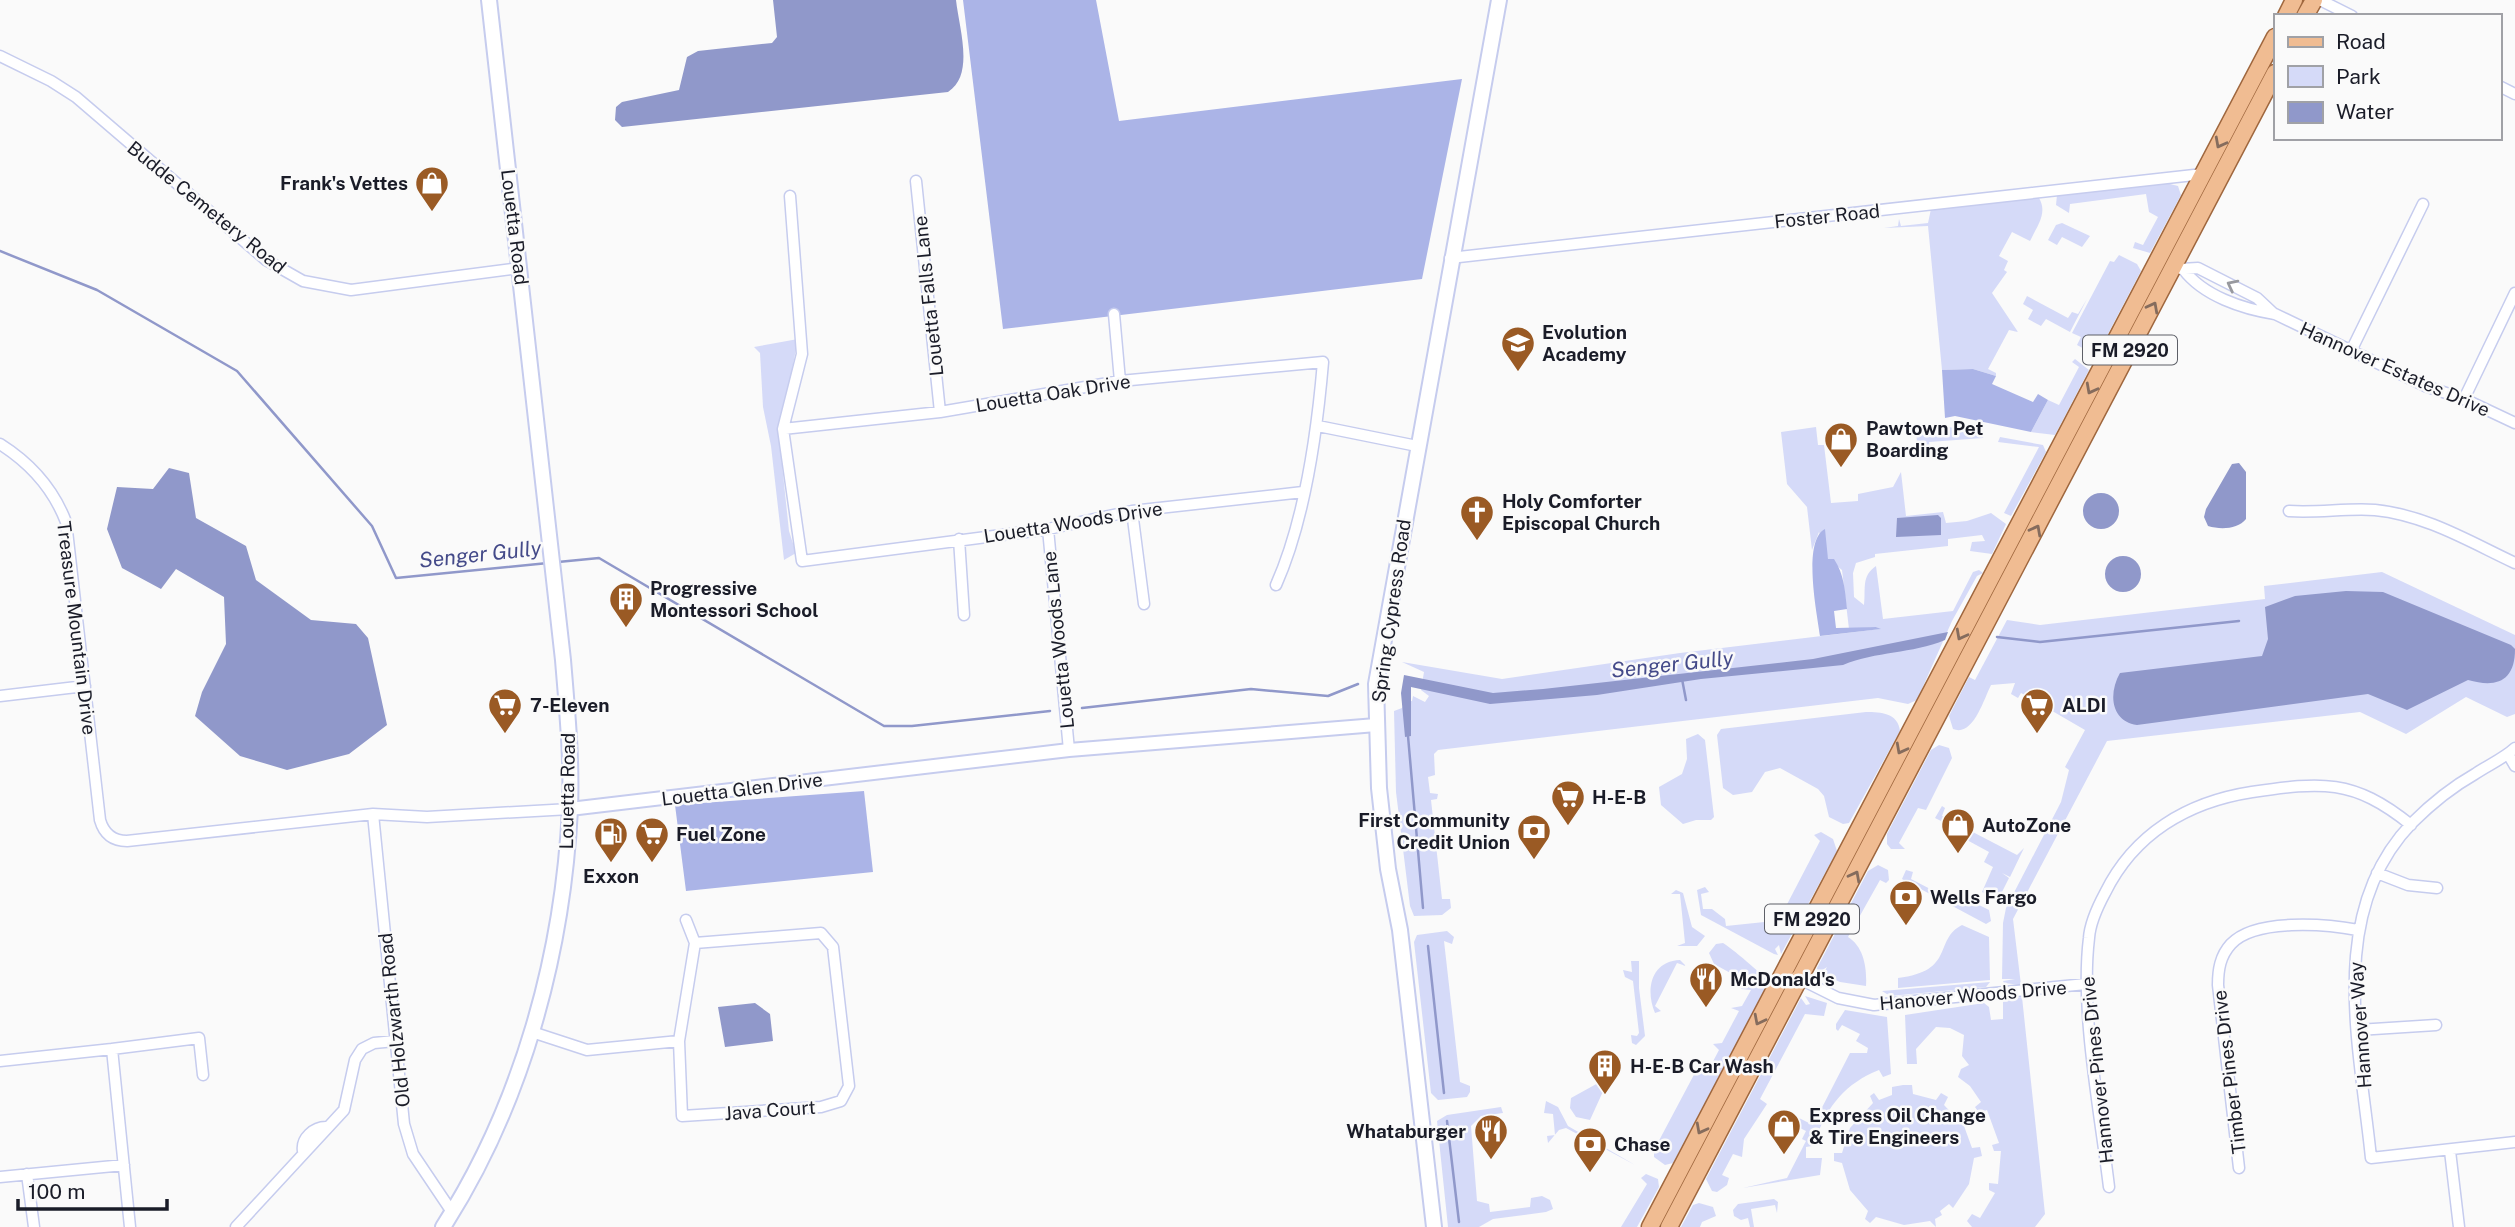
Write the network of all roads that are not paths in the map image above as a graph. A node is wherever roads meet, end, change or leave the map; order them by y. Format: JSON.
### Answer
{"nodes":[{"id":1,"x":489,"y":0,"type":"edge"},
{"id":2,"x":1499,"y":0,"type":"edge"},
{"id":3,"x":2320,"y":0,"type":"edge"},
{"id":4,"x":2348,"y":14,"type":"edge"},
{"id":5,"x":2274,"y":39,"type":"edge"},
{"id":6,"x":0,"y":57,"type":"edge"},
{"id":7,"x":2274,"y":75,"type":"edge"},
{"id":8,"x":2203,"y":174,"type":"junction"},
{"id":9,"x":915,"y":181,"type":"dead end"},
{"id":10,"x":790,"y":196,"type":"dead end"},
{"id":11,"x":2423,"y":204,"type":"dead end"},
{"id":12,"x":1450,"y":258,"type":"junction"},
{"id":13,"x":520,"y":268,"type":"junction"},
{"id":14,"x":2178,"y":268,"type":"junction"},
{"id":15,"x":2515,"y":293,"type":"edge"},
{"id":16,"x":1114,"y":314,"type":"dead end"},
{"id":17,"x":2275,"y":314,"type":"junction"},
{"id":18,"x":2351,"y":351,"type":"junction"},
{"id":19,"x":1120,"y":381,"type":"junction"},
{"id":20,"x":2465,"y":399,"type":"junction"},
{"id":21,"x":940,"y":412,"type":"junction"},
{"id":22,"x":2515,"y":423,"type":"edge"},
{"id":23,"x":1318,"y":426,"type":"junction"},
{"id":24,"x":783,"y":429,"type":"junction"},
{"id":25,"x":0,"y":444,"type":"edge"},
{"id":26,"x":1417,"y":446,"type":"junction"},
{"id":27,"x":1303,"y":492,"type":"junction"},
{"id":28,"x":1132,"y":511,"type":"junction"},
{"id":29,"x":2289,"y":511,"type":"dead end"},
{"id":30,"x":1048,"y":529,"type":"junction"},
{"id":31,"x":959,"y":539,"type":"junction"},
{"id":32,"x":2515,"y":563,"type":"edge"},
{"id":33,"x":1276,"y":585,"type":"dead end"},
{"id":34,"x":1144,"y":604,"type":"dead end"},
{"id":35,"x":964,"y":615,"type":"dead end"},
{"id":36,"x":85,"y":685,"type":"junction"},
{"id":37,"x":0,"y":696,"type":"edge"},
{"id":38,"x":1376,"y":724,"type":"junction"},
{"id":39,"x":1069,"y":750,"type":"junction"},
{"id":40,"x":2511,"y":751,"type":"edge"},
{"id":41,"x":2515,"y":766,"type":"edge"},
{"id":42,"x":570,"y":809,"type":"junction"},
{"id":43,"x":373,"y":814,"type":"junction"},
{"id":44,"x":2411,"y":825,"type":"junction"},
{"id":45,"x":108,"y":835,"type":"joint"},
{"id":46,"x":2377,"y":873,"type":"junction"},
{"id":47,"x":2437,"y":888,"type":"dead end"},
{"id":48,"x":686,"y":920,"type":"dead end"},
{"id":49,"x":2358,"y":930,"type":"junction"},
{"id":50,"x":695,"y":943,"type":"junction"},
{"id":51,"x":1784,"y":972,"type":"junction"},
{"id":52,"x":1800,"y":979,"type":"junction"},
{"id":53,"x":2086,"y":984,"type":"junction"},
{"id":54,"x":2436,"y":1025,"type":"dead end"},
{"id":55,"x":2358,"y":1030,"type":"junction"},
{"id":56,"x":532,"y":1032,"type":"junction"},
{"id":57,"x":395,"y":1041,"type":"junction"},
{"id":58,"x":679,"y":1041,"type":"junction"},
{"id":59,"x":112,"y":1049,"type":"junction"},
{"id":60,"x":0,"y":1060,"type":"edge"},
{"id":61,"x":204,"y":1075,"type":"dead end"},
{"id":62,"x":2515,"y":1142,"type":"edge"},
{"id":63,"x":2451,"y":1151,"type":"junction"},
{"id":64,"x":124,"y":1165,"type":"junction"},
{"id":65,"x":2239,"y":1168,"type":"dead end"},
{"id":66,"x":27,"y":1174,"type":"junction"},
{"id":67,"x":0,"y":1177,"type":"edge"},
{"id":68,"x":2109,"y":1187,"type":"dead end"},
{"id":69,"x":452,"y":1212,"type":"junction"},
{"id":70,"x":34,"y":1227,"type":"edge"},
{"id":71,"x":130,"y":1227,"type":"edge"},
{"id":72,"x":236,"y":1227,"type":"edge"},
{"id":73,"x":443,"y":1227,"type":"edge"},
{"id":74,"x":1434,"y":1227,"type":"edge"},
{"id":75,"x":1650,"y":1227,"type":"edge"},
{"id":76,"x":1669,"y":1227,"type":"edge"},
{"id":77,"x":2459,"y":1227,"type":"edge"}],
"edges":[{"from":1,"to":13,"type":"main road","name":"Louetta Road"},
{"from":2,"to":12,"type":"main road","name":"Spring Cypress Road"},
{"from":3,"to":4,"type":"street"},
{"from":5,"to":8,"type":"main road","name":"FM 2920","number":"FM 2920","one_way":true},
{"from":6,"to":13,"type":"street","name":"Budde Cemetery Road"},
{"from":7,"to":14,"type":"main road","name":"FM 2920","number":"FM 2920"},
{"from":8,"to":12,"type":"street","name":"Foster Road"},
{"from":8,"to":51,"type":"main road","name":"FM 2920","number":"FM 2920","one_way":true},
{"from":9,"to":21,"type":"street","name":"Louetta Falls Lane"},
{"from":10,"to":24,"type":"street"},
{"from":11,"to":18,"type":"street"},
{"from":12,"to":26,"type":"main road","name":"Spring Cypress Road"},
{"from":13,"to":42,"type":"main road","name":"Louetta Road"},
{"from":14,"to":17,"type":"street","name":"Hannover Estates Drive"},
{"from":17,"to":14,"type":"street","name":"Hannover Estates Drive","one_way":true},
{"from":52,"to":14,"type":"main road","name":"FM 2920","number":"FM 2920","one_way":true},
{"from":15,"to":20,"type":"street"},
{"from":16,"to":19,"type":"street"},
{"from":17,"to":18,"type":"street","name":"Hannover Estates Drive"},
{"from":18,"to":20,"type":"street","name":"Hannover Estates Drive"},
{"from":19,"to":21,"type":"street","name":"Louetta Oak Drive"},
{"from":19,"to":23,"type":"street","name":"Louetta Oak Drive"},
{"from":20,"to":22,"type":"street","name":"Hannover Estates Drive"},
{"from":21,"to":24,"type":"street","name":"Louetta Oak Drive"},
{"from":23,"to":26,"type":"street"},
{"from":23,"to":27,"type":"street"},
{"from":24,"to":31,"type":"street","name":"Louetta Woods Drive"},
{"from":25,"to":36,"type":"street","name":"Treasure Mountain Drive"},
{"from":26,"to":38,"type":"main road","name":"Spring Cypress Road"},
{"from":27,"to":28,"type":"street","name":"Louetta Woods Drive"},
{"from":27,"to":33,"type":"street"},
{"from":28,"to":30,"type":"street","name":"Louetta Woods Drive"},
{"from":28,"to":34,"type":"street"},
{"from":29,"to":32,"type":"street"},
{"from":30,"to":31,"type":"street","name":"Louetta Woods Drive"},
{"from":30,"to":39,"type":"street","name":"Louetta Woods Lane"},
{"from":31,"to":35,"type":"street"},
{"from":36,"to":37,"type":"street"},
{"from":36,"to":45,"type":"street","name":"Treasure Mountain Drive"},
{"from":38,"to":39,"type":"street","name":"Louetta Glen Drive"},
{"from":38,"to":74,"type":"main road","name":"Spring Cypress Road"},
{"from":39,"to":42,"type":"street","name":"Louetta Glen Drive"},
{"from":40,"to":41,"type":"street"},
{"from":40,"to":44,"type":"street","name":"Hannover Way"},
{"from":42,"to":43,"type":"street","name":"Louetta Glen Drive"},
{"from":42,"to":56,"type":"main road","name":"Louetta Road"},
{"from":43,"to":45,"type":"street","name":"Louetta Glen Drive"},
{"from":43,"to":57,"type":"street","name":"Old Holzwarth Road"},
{"from":44,"to":46,"type":"street","name":"Hannover Way"},
{"from":44,"to":53,"type":"street","name":"Hannover Pines Drive"},
{"from":46,"to":47,"type":"street"},
{"from":46,"to":49,"type":"street","name":"Hannover Way"},
{"from":48,"to":50,"type":"street"},
{"from":49,"to":55,"type":"street","name":"Hannover Way"},
{"from":49,"to":65,"type":"street","name":"Timber Pines Drive"},
{"from":50,"to":58,"type":"street"},
{"from":50,"to":58,"type":"street","name":"Java Court"},
{"from":51,"to":52,"type":"street","name":"Hanover Woods Drive"},
{"from":51,"to":75,"type":"main road","name":"FM 2920","number":"FM 2920","one_way":true},
{"from":52,"to":53,"type":"street","name":"Hanover Woods Drive"},
{"from":52,"to":76,"type":"main road","name":"FM 2920","number":"FM 2920"},
{"from":53,"to":68,"type":"street","name":"Hannover Pines Drive"},
{"from":54,"to":55,"type":"street"},
{"from":55,"to":63,"type":"street","name":"Hannover Way"},
{"from":56,"to":58,"type":"street"},
{"from":56,"to":69,"type":"main road","name":"Louetta Road"},
{"from":57,"to":69,"type":"street","name":"Old Holzwarth Road"},
{"from":57,"to":72,"type":"street"},
{"from":59,"to":60,"type":"street"},
{"from":59,"to":61,"type":"street"},
{"from":59,"to":64,"type":"street"},
{"from":62,"to":63,"type":"street"},
{"from":63,"to":77,"type":"street"},
{"from":64,"to":66,"type":"street"},
{"from":64,"to":71,"type":"street"},
{"from":66,"to":67,"type":"street"},
{"from":66,"to":70,"type":"street"},
{"from":69,"to":73,"type":"main road","name":"Louetta Road"}]}
